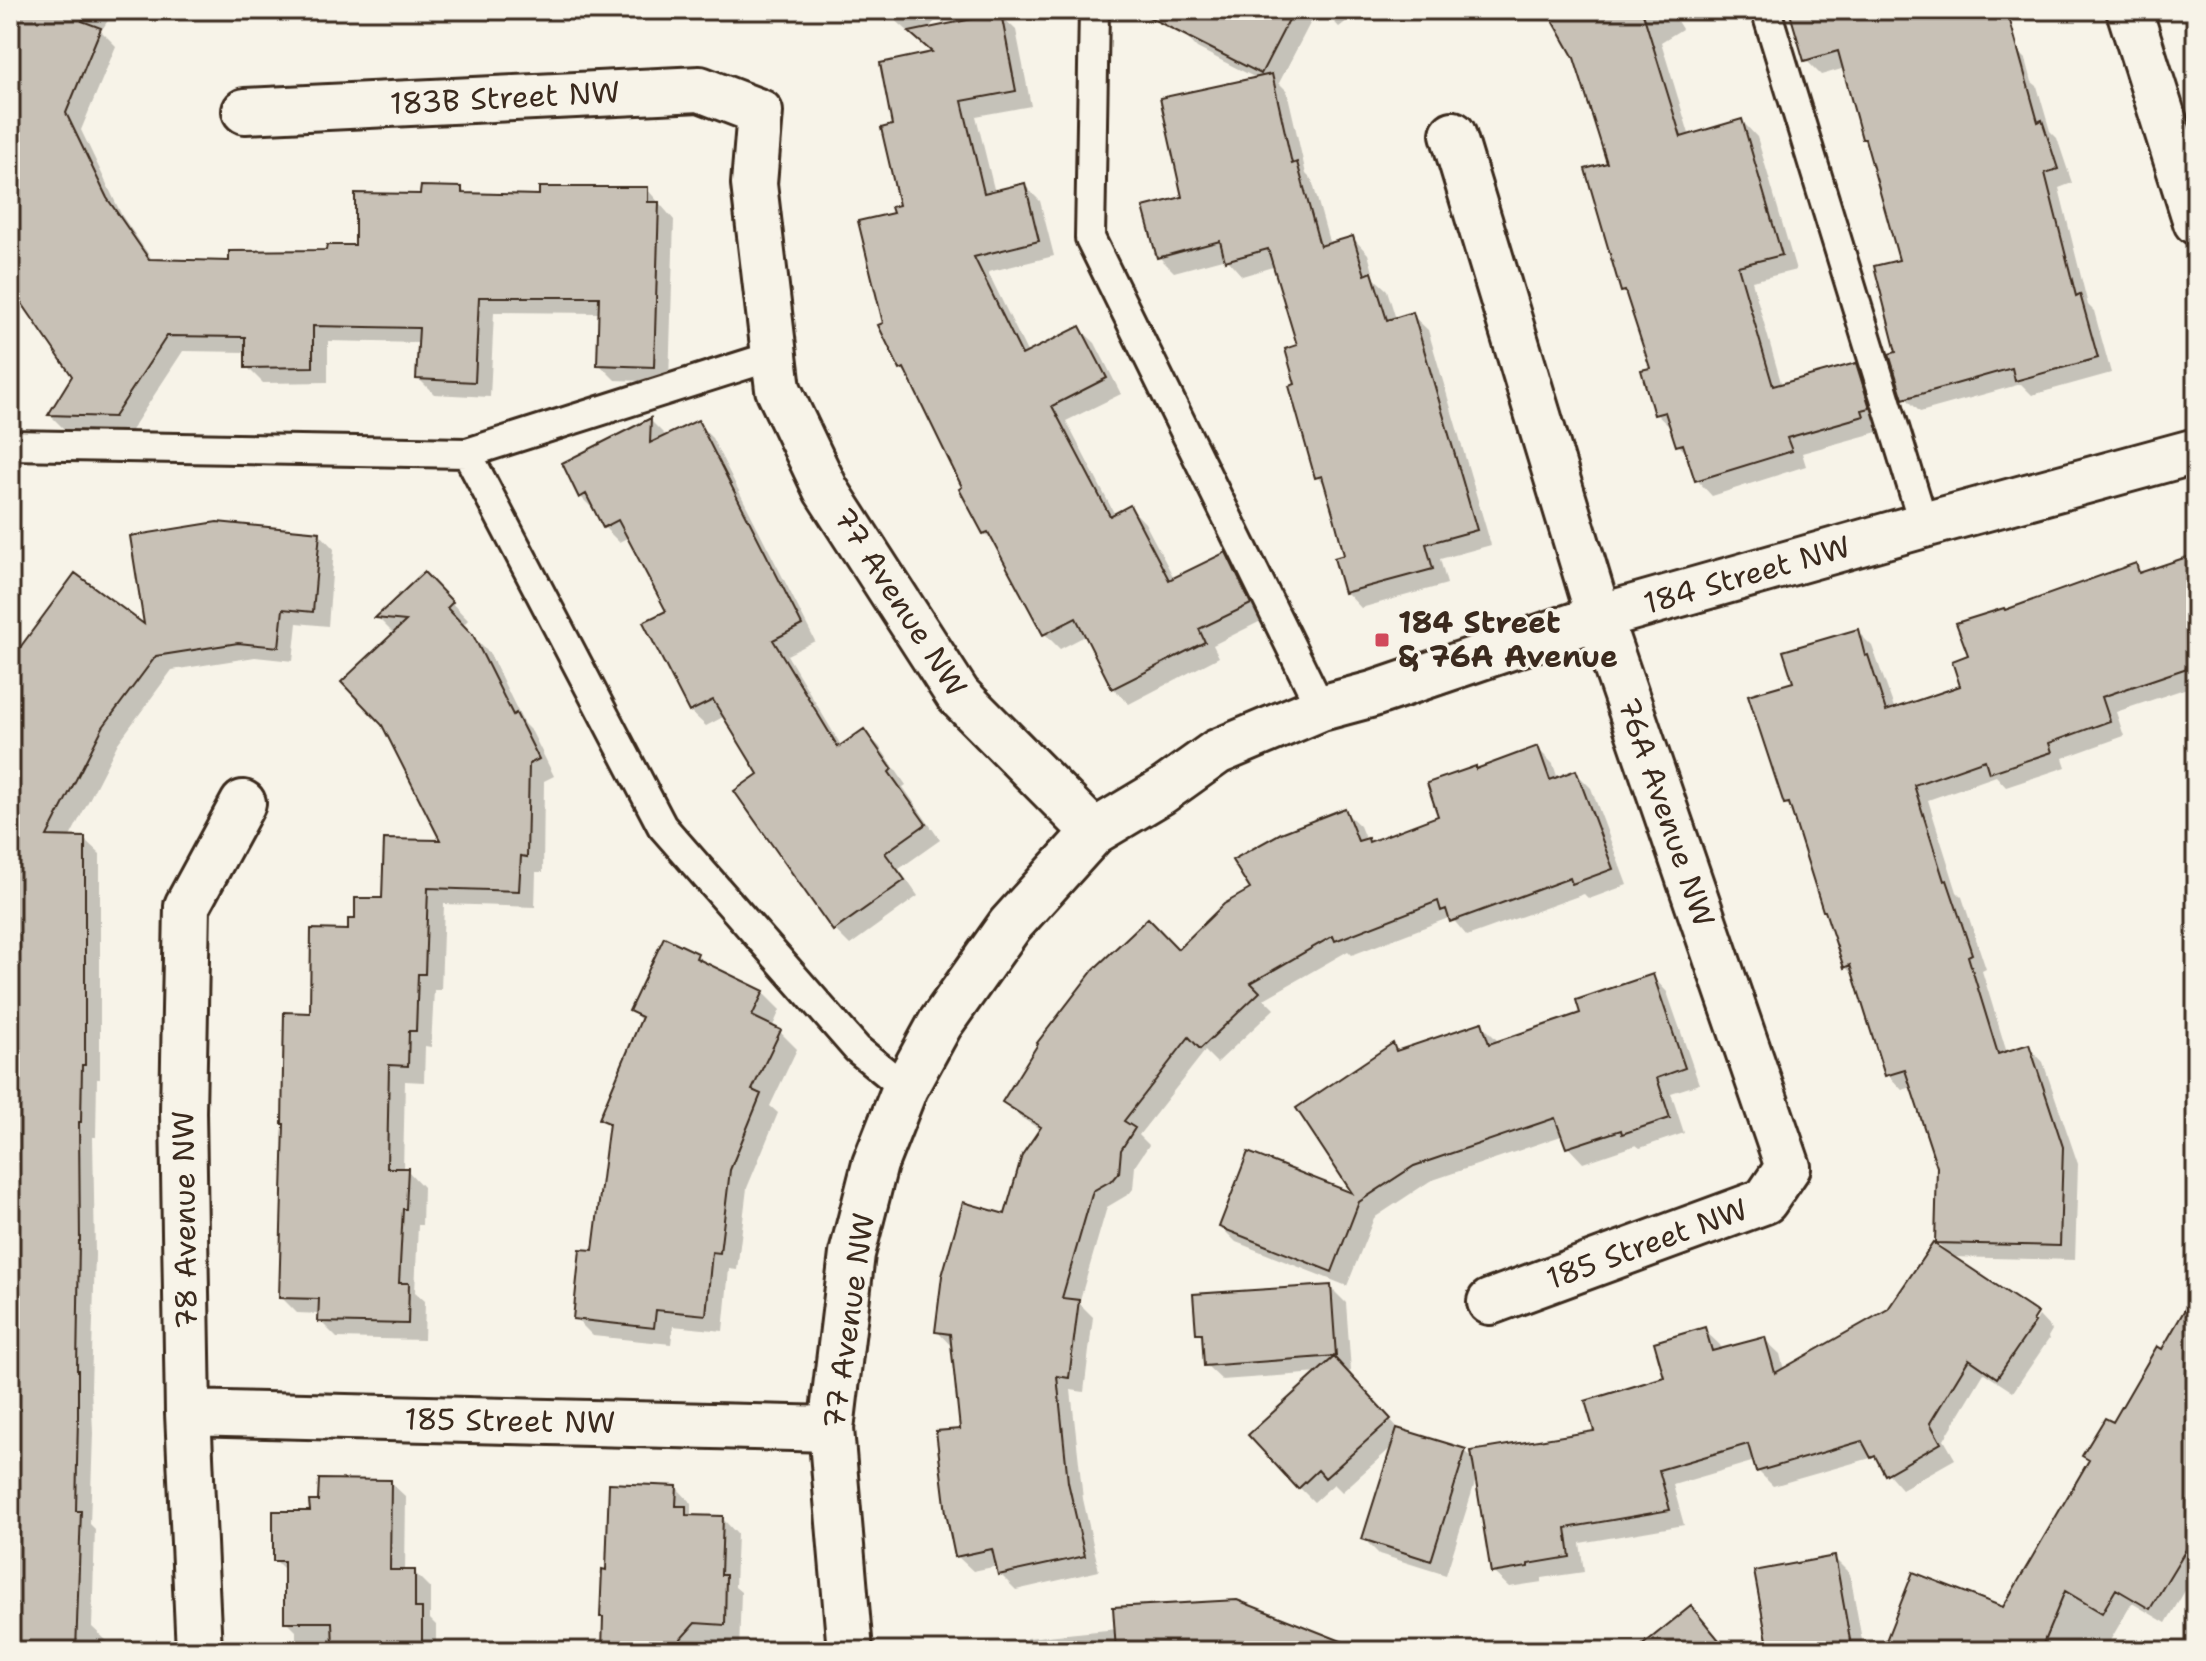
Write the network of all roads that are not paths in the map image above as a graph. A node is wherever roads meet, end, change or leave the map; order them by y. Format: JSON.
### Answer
{"nodes":[{"id":1,"x":1094,"y":10,"type":"edge"},
{"id":2,"x":1766,"y":10,"type":"edge"},
{"id":3,"x":2129,"y":10,"type":"edge"},
{"id":4,"x":245,"y":111,"type":"dead end"},
{"id":5,"x":760,"y":112,"type":"joint"},
{"id":6,"x":1453,"y":134,"type":"dead end"},
{"id":7,"x":2196,"y":222,"type":"edge"},
{"id":8,"x":773,"y":356,"type":"junction"},
{"id":9,"x":10,"y":445,"type":"edge"},
{"id":10,"x":2196,"y":451,"type":"edge"},
{"id":11,"x":467,"y":453,"type":"junction"},
{"id":12,"x":1924,"y":525,"type":"junction"},
{"id":13,"x":1599,"y":617,"type":"junction"},
{"id":14,"x":1321,"y":708,"type":"junction"},
{"id":15,"x":243,"y":803,"type":"dead end"},
{"id":16,"x":1094,"y":832,"type":"junction"},
{"id":17,"x":905,"y":1088,"type":"junction"},
{"id":18,"x":1788,"y":1167,"type":"joint"},
{"id":19,"x":1490,"y":1302,"type":"dead end"},
{"id":20,"x":188,"y":1413,"type":"junction"},
{"id":21,"x":831,"y":1429,"type":"junction"},
{"id":22,"x":199,"y":1651,"type":"edge"},
{"id":23,"x":850,"y":1651,"type":"edge"}],
"edges":[{"from":1,"to":14,"type":"lane"},
{"from":2,"to":12,"type":"lane"},
{"from":3,"to":7,"type":"street"},
{"from":4,"to":5,"type":"street","name":"183B Street NW"},
{"from":5,"to":8,"type":"street","name":"77 Avenue NW"},
{"from":6,"to":13,"type":"street","name":"76A Avenue NW"},
{"from":8,"to":11,"type":"lane"},
{"from":8,"to":16,"type":"street","name":"77 Avenue NW"},
{"from":9,"to":11,"type":"lane"},
{"from":10,"to":12,"type":"street","name":"184 Street NW"},
{"from":11,"to":17,"type":"lane"},
{"from":12,"to":13,"type":"street","name":"184 Street NW"},
{"from":13,"to":14,"type":"street","name":"184 Street NW"},
{"from":13,"to":18,"type":"street","name":"76A Avenue NW"},
{"from":14,"to":16,"type":"street","name":"184 Street NW"},
{"from":15,"to":20,"type":"street","name":"78 Avenue NW"},
{"from":16,"to":17,"type":"street","name":"77 Avenue NW"},
{"from":17,"to":21,"type":"street","name":"77 Avenue NW"},
{"from":18,"to":19,"type":"street","name":"185 Street NW"},
{"from":20,"to":21,"type":"street","name":"185 Street NW"},
{"from":20,"to":22,"type":"street","name":"78 Avenue NW"},
{"from":21,"to":23,"type":"street","name":"77 Avenue NW"}]}
